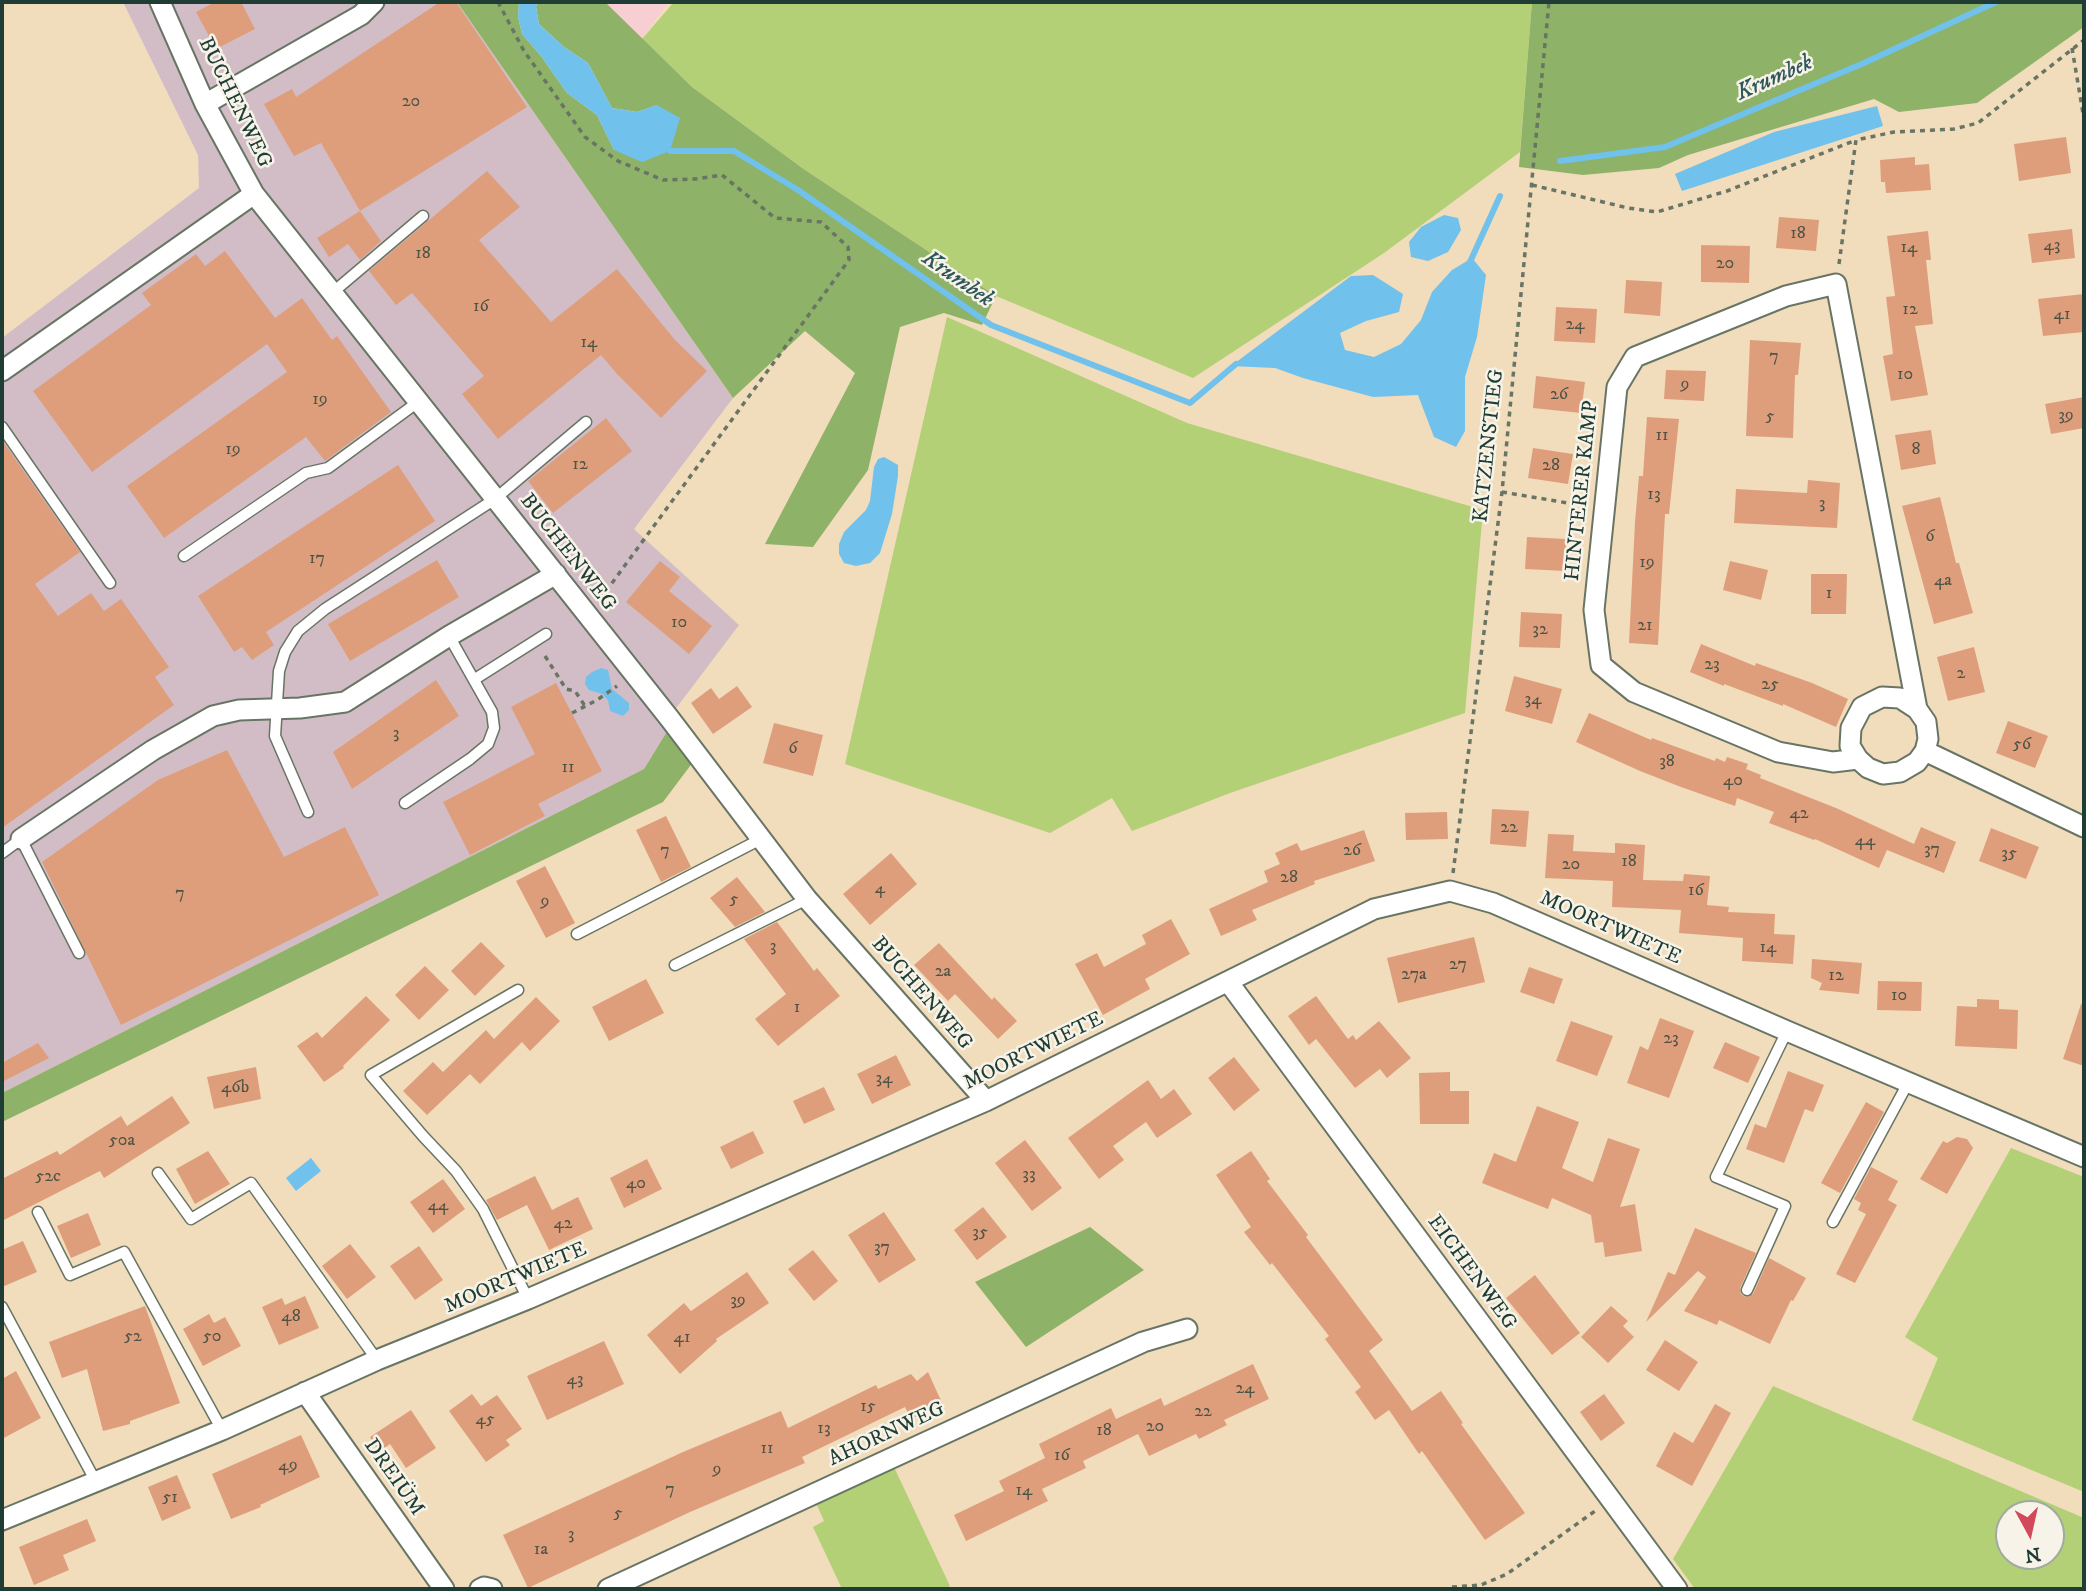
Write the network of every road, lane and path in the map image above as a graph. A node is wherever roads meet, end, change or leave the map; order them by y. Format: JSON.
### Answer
{"nodes":[{"id":1,"x":160,"y":2,"type":"edge"},
{"id":2,"x":374,"y":2,"type":"edge"},
{"id":3,"x":498,"y":2,"type":"edge"},
{"id":4,"x":1549,"y":2,"type":"edge"},
{"id":5,"x":2084,"y":40,"type":"edge"},
{"id":6,"x":2073,"y":48,"type":"junction"},
{"id":7,"x":205,"y":104,"type":"junction"},
{"id":8,"x":2084,"y":119,"type":"edge"},
{"id":9,"x":1856,"y":140,"type":"junction"},
{"id":10,"x":1532,"y":185,"type":"junction"},
{"id":11,"x":254,"y":194,"type":"junction"},
{"id":12,"x":423,"y":216,"type":"dead end"},
{"id":13,"x":1836,"y":284,"type":"junction"},
{"id":14,"x":332,"y":293,"type":"junction"},
{"id":15,"x":2,"y":371,"type":"edge"},
{"id":16,"x":418,"y":402,"type":"junction"},
{"id":17,"x":586,"y":422,"type":"dead end"},
{"id":18,"x":2,"y":427,"type":"edge"},
{"id":19,"x":1502,"y":492,"type":"junction"},
{"id":20,"x":495,"y":499,"type":"junction"},
{"id":21,"x":1605,"y":509,"type":"junction"},
{"id":22,"x":184,"y":556,"type":"dead end"},
{"id":23,"x":556,"y":574,"type":"junction"},
{"id":24,"x":110,"y":583,"type":"dead end"},
{"id":25,"x":588,"y":616,"type":"junction"},
{"id":26,"x":546,"y":634,"type":"dead end"},
{"id":27,"x":449,"y":636,"type":"junction"},
{"id":28,"x":545,"y":656,"type":"dead end"},
{"id":29,"x":633,"y":675,"type":"junction"},
{"id":30,"x":475,"y":679,"type":"junction"},
{"id":31,"x":586,"y":706,"type":"junction"},
{"id":32,"x":278,"y":709,"type":"junction"},
{"id":33,"x":1917,"y":709,"type":"junction"},
{"id":34,"x":572,"y":713,"type":"dead end"},
{"id":35,"x":1925,"y":751,"type":"junction"},
{"id":36,"x":1858,"y":759,"type":"junction"},
{"id":37,"x":405,"y":803,"type":"dead end"},
{"id":38,"x":308,"y":812,"type":"dead end"},
{"id":39,"x":2084,"y":827,"type":"edge"},
{"id":40,"x":21,"y":839,"type":"junction"},
{"id":41,"x":761,"y":839,"type":"junction"},
{"id":42,"x":2,"y":853,"type":"edge"},
{"id":43,"x":1450,"y":891,"type":"junction"},
{"id":44,"x":807,"y":899,"type":"junction"},
{"id":45,"x":577,"y":934,"type":"dead end"},
{"id":46,"x":79,"y":953,"type":"dead end"},
{"id":47,"x":675,"y":965,"type":"dead end"},
{"id":48,"x":1229,"y":983,"type":"junction"},
{"id":49,"x":518,"y":990,"type":"dead end"},
{"id":50,"x":1787,"y":1031,"type":"junction"},
{"id":51,"x":1908,"y":1083,"type":"junction"},
{"id":52,"x":986,"y":1101,"type":"junction"},
{"id":53,"x":2084,"y":1157,"type":"edge"},
{"id":54,"x":158,"y":1173,"type":"dead end"},
{"id":55,"x":37,"y":1212,"type":"dead end"},
{"id":56,"x":1833,"y":1223,"type":"dead end"},
{"id":57,"x":1746,"y":1290,"type":"dead end"},
{"id":58,"x":528,"y":1299,"type":"junction"},
{"id":59,"x":2,"y":1307,"type":"edge"},
{"id":60,"x":1187,"y":1329,"type":"dead end"},
{"id":61,"x":377,"y":1360,"type":"junction"},
{"id":62,"x":305,"y":1392,"type":"junction"},
{"id":63,"x":222,"y":1430,"type":"junction"},
{"id":64,"x":96,"y":1482,"type":"junction"},
{"id":65,"x":1609,"y":1500,"type":"junction"},
{"id":66,"x":2,"y":1520,"type":"edge"},
{"id":67,"x":1452,"y":1587,"type":"dead end"},
{"id":68,"x":444,"y":1589,"type":"edge"},
{"id":69,"x":480,"y":1589,"type":"edge"},
{"id":70,"x":492,"y":1589,"type":"edge"},
{"id":71,"x":608,"y":1589,"type":"edge"},
{"id":72,"x":1676,"y":1589,"type":"edge"}],
"edges":[{"from":1,"to":7,"type":"street","name":"BUCHENWEG"},
{"from":2,"to":7,"type":"street"},
{"from":3,"to":25,"type":"path"},
{"from":4,"to":10,"type":"path","name":"KATZENSTIEG"},
{"from":5,"to":6,"type":"path"},
{"from":6,"to":8,"type":"path"},
{"from":6,"to":9,"type":"path"},
{"from":7,"to":11,"type":"street","name":"BUCHENWEG"},
{"from":9,"to":10,"type":"path"},
{"from":9,"to":13,"type":"path"},
{"from":10,"to":19,"type":"path","name":"KATZENSTIEG"},
{"from":11,"to":14,"type":"street","name":"BUCHENWEG"},
{"from":11,"to":15,"type":"street"},
{"from":12,"to":14,"type":"lane"},
{"from":13,"to":21,"type":"street","name":"HINTERER KAMP"},
{"from":13,"to":33,"type":"street"},
{"from":14,"to":16,"type":"street","name":"BUCHENWEG"},
{"from":16,"to":20,"type":"street","name":"BUCHENWEG"},
{"from":16,"to":22,"type":"lane"},
{"from":17,"to":20,"type":"lane"},
{"from":18,"to":24,"type":"lane"},
{"from":19,"to":21,"type":"path"},
{"from":19,"to":43,"type":"path","name":"KATZENSTIEG"},
{"from":20,"to":23,"type":"street","name":"BUCHENWEG"},
{"from":20,"to":32,"type":"lane"},
{"from":21,"to":36,"type":"street","name":"HINTERER KAMP"},
{"from":23,"to":25,"type":"street","name":"BUCHENWEG"},
{"from":23,"to":27,"type":"street"},
{"from":25,"to":29,"type":"street","name":"BUCHENWEG"},
{"from":26,"to":30,"type":"lane"},
{"from":27,"to":30,"type":"lane"},
{"from":27,"to":32,"type":"street"},
{"from":28,"to":31,"type":"path"},
{"from":29,"to":31,"type":"path"},
{"from":29,"to":41,"type":"street","name":"BUCHENWEG"},
{"from":30,"to":37,"type":"lane"},
{"from":31,"to":34,"type":"path"},
{"from":32,"to":38,"type":"lane"},
{"from":32,"to":40,"type":"street"},
{"from":33,"to":35,"type":"street"},
{"from":33,"to":36,"type":"street"},
{"from":35,"to":36,"type":"street","name":"HINTERER KAMP"},
{"from":35,"to":39,"type":"street"},
{"from":40,"to":42,"type":"lane"},
{"from":40,"to":46,"type":"lane"},
{"from":41,"to":44,"type":"street","name":"BUCHENWEG"},
{"from":41,"to":45,"type":"lane"},
{"from":43,"to":48,"type":"street","name":"MOORTWIETE"},
{"from":43,"to":50,"type":"street","name":"MOORTWIETE"},
{"from":44,"to":47,"type":"lane"},
{"from":44,"to":52,"type":"street","name":"BUCHENWEG"},
{"from":48,"to":52,"type":"street","name":"MOORTWIETE"},
{"from":48,"to":65,"type":"street","name":"EICHENWEG"},
{"from":49,"to":58,"type":"lane"},
{"from":50,"to":51,"type":"street","name":"MOORTWIETE"},
{"from":50,"to":57,"type":"lane"},
{"from":51,"to":53,"type":"street","name":"MOORTWIETE"},
{"from":51,"to":56,"type":"lane"},
{"from":52,"to":58,"type":"street","name":"MOORTWIETE"},
{"from":54,"to":61,"type":"lane"},
{"from":55,"to":63,"type":"lane"},
{"from":58,"to":61,"type":"street","name":"MOORTWIETE"},
{"from":59,"to":64,"type":"lane"},
{"from":60,"to":71,"type":"street","name":"AHORNWEG"},
{"from":61,"to":62,"type":"street","name":"MOORTWIETE"},
{"from":62,"to":63,"type":"street","name":"MOORTWIETE"},
{"from":62,"to":68,"type":"street","name":"DREIÜM"},
{"from":63,"to":64,"type":"street","name":"MOORTWIETE"},
{"from":64,"to":66,"type":"street","name":"MOORTWIETE"},
{"from":65,"to":67,"type":"path"},
{"from":65,"to":72,"type":"street","name":"EICHENWEG"},
{"from":69,"to":70,"type":"street"}]}
